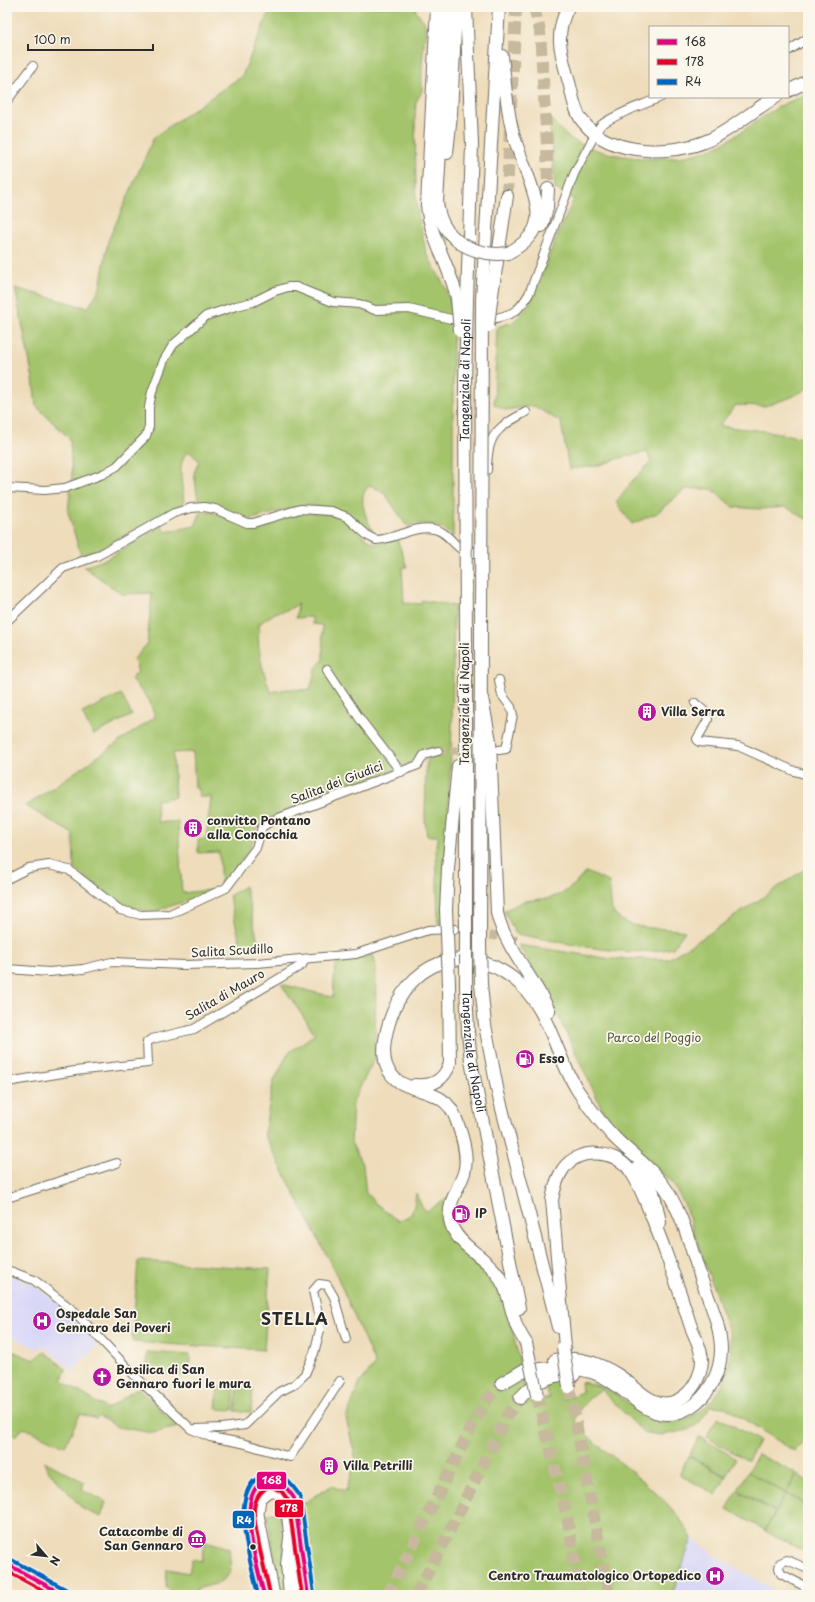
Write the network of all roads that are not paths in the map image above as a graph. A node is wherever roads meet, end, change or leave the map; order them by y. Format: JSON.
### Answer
{"nodes":[{"id":1,"x":437,"y":7,"type":"edge"},
{"id":2,"x":446,"y":7,"type":"edge"},
{"id":3,"x":456,"y":7,"type":"edge"},
{"id":4,"x":466,"y":7,"type":"edge"},
{"id":5,"x":499,"y":7,"type":"edge"},
{"id":6,"x":503,"y":7,"type":"edge"},
{"id":7,"x":568,"y":7,"type":"edge"},
{"id":8,"x":498,"y":31,"type":"junction"},
{"id":9,"x":808,"y":38,"type":"edge"},
{"id":10,"x":789,"y":51,"type":"edge"},
{"id":11,"x":33,"y":66,"type":"dead end"},
{"id":12,"x":808,"y":81,"type":"edge"},
{"id":13,"x":789,"y":90,"type":"edge"},
{"id":14,"x":659,"y":98,"type":"edge"},
{"id":15,"x":774,"y":98,"type":"edge"},
{"id":16,"x":7,"y":101,"type":"edge"},
{"id":17,"x":598,"y":128,"type":"dead end"},
{"id":18,"x":593,"y":138,"type":"dead end"},
{"id":19,"x":548,"y":189,"type":"tunnel mouth"},
{"id":20,"x":506,"y":196,"type":"tunnel mouth"},
{"id":21,"x":460,"y":243,"type":"junction"},
{"id":22,"x":508,"y":253,"type":"junction"},
{"id":23,"x":462,"y":300,"type":"junction"},
{"id":24,"x":487,"y":300,"type":"junction"},
{"id":25,"x":496,"y":318,"type":"dead end"},
{"id":26,"x":452,"y":319,"type":"dead end"},
{"id":27,"x":526,"y":412,"type":"dead end"},
{"id":28,"x":7,"y":488,"type":"edge"},
{"id":29,"x":7,"y":621,"type":"edge"},
{"id":30,"x":327,"y":669,"type":"dead end"},
{"id":31,"x":499,"y":680,"type":"dead end"},
{"id":32,"x":482,"y":698,"type":"junction"},
{"id":33,"x":695,"y":703,"type":"dead end"},
{"id":34,"x":464,"y":711,"type":"junction"},
{"id":35,"x":500,"y":750,"type":"dead end"},
{"id":36,"x":438,"y":751,"type":"tunnel mouth"},
{"id":37,"x":401,"y":772,"type":"junction"},
{"id":38,"x":808,"y":775,"type":"edge"},
{"id":39,"x":7,"y":879,"type":"edge"},
{"id":40,"x":454,"y":929,"type":"tunnel mouth"},
{"id":41,"x":305,"y":959,"type":"junction"},
{"id":42,"x":7,"y":968,"type":"edge"},
{"id":43,"x":7,"y":1082,"type":"edge"},
{"id":44,"x":608,"y":1130,"type":"junction"},
{"id":45,"x":117,"y":1163,"type":"dead end"},
{"id":46,"x":7,"y":1198,"type":"edge"},
{"id":47,"x":542,"y":1233,"type":"dead end"},
{"id":48,"x":666,"y":1250,"type":"junction"},
{"id":49,"x":7,"y":1270,"type":"edge"},
{"id":50,"x":546,"y":1281,"type":"junction"},
{"id":51,"x":346,"y":1340,"type":"dead end"},
{"id":52,"x":526,"y":1343,"type":"junction"},
{"id":53,"x":564,"y":1347,"type":"junction"},
{"id":54,"x":526,"y":1370,"type":"junction"},
{"id":55,"x":340,"y":1382,"type":"dead end"},
{"id":56,"x":502,"y":1383,"type":"tunnel mouth"},
{"id":57,"x":569,"y":1387,"type":"tunnel mouth"},
{"id":58,"x":537,"y":1395,"type":"tunnel mouth"},
{"id":59,"x":520,"y":1398,"type":"tunnel mouth"},
{"id":60,"x":632,"y":1398,"type":"junction"},
{"id":61,"x":191,"y":1429,"type":"junction"},
{"id":62,"x":290,"y":1538,"type":"junction"},
{"id":63,"x":7,"y":1564,"type":"edge"},
{"id":64,"x":808,"y":1568,"type":"edge"},
{"id":65,"x":808,"y":1588,"type":"edge"},
{"id":66,"x":64,"y":1595,"type":"edge"},
{"id":67,"x":264,"y":1595,"type":"edge"},
{"id":68,"x":274,"y":1595,"type":"edge"},
{"id":69,"x":290,"y":1595,"type":"edge"},
{"id":70,"x":300,"y":1595,"type":"edge"},
{"id":71,"x":308,"y":1595,"type":"edge"}],
"edges":[{"from":1,"to":23,"type":"highway"},
{"from":2,"to":21,"type":"highway"},
{"from":3,"to":21,"type":"highway"},
{"from":4,"to":23,"type":"highway","name":"Tangenziale di Napoli"},
{"from":5,"to":8,"type":"highway"},
{"from":6,"to":8,"type":"highway"},
{"from":7,"to":15,"type":"highway"},
{"from":8,"to":22,"type":"highway"},
{"from":8,"to":24,"type":"highway"},
{"from":9,"to":10,"type":"street"},
{"from":11,"to":16,"type":"street"},
{"from":12,"to":13,"type":"highway"},
{"from":14,"to":17,"type":"street"},
{"from":18,"to":25,"type":"street"},
{"from":19,"to":22,"type":"highway"},
{"from":20,"to":24,"type":"highway"},
{"from":21,"to":22,"type":"highway","bridge":true},
{"from":23,"to":34,"type":"highway","name":"Tangenziale di Napoli","bridge":true},
{"from":24,"to":32,"type":"highway","name":"Tangenziale di Napoli","bridge":true},
{"from":26,"to":28,"type":"street"},
{"from":27,"to":29,"type":"street"},
{"from":30,"to":37,"type":"street"},
{"from":31,"to":35,"type":"street"},
{"from":32,"to":44,"type":"highway"},
{"from":32,"to":50,"type":"highway","name":"Tangenziale di Napoli","bridge":true},
{"from":33,"to":38,"type":"street"},
{"from":34,"to":48,"type":"highway","bridge":true},
{"from":34,"to":52,"type":"highway","name":"Tangenziale di Napoli","bridge":true},
{"from":36,"to":37,"type":"street","name":"Salita dei Giudici"},
{"from":37,"to":39,"type":"street","name":"Salita dei Giudici"},
{"from":40,"to":41,"type":"street","name":"Salita Scudillo"},
{"from":41,"to":42,"type":"street","name":"Salita Scudillo"},
{"from":41,"to":43,"type":"street","name":"Salita di Mauro"},
{"from":44,"to":52,"type":"highway"},
{"from":44,"to":60,"type":"highway"},
{"from":45,"to":46,"type":"street"},
{"from":47,"to":50,"type":"highway"},
{"from":48,"to":53,"type":"highway"},
{"from":48,"to":54,"type":"highway"},
{"from":49,"to":61,"type":"street"},
{"from":50,"to":53,"type":"highway","name":"Tangenziale di Napoli"},
{"from":51,"to":61,"type":"street"},
{"from":52,"to":58,"type":"highway","name":"Tangenziale di Napoli","bridge":true},
{"from":53,"to":57,"type":"highway","bridge":true},
{"from":54,"to":56,"type":"highway"},
{"from":54,"to":60,"type":"highway"},
{"from":55,"to":61,"type":"street"},
{"from":59,"to":60,"type":"highway"},
{"from":62,"to":68,"type":"main road"},
{"from":62,"to":69,"type":"highway"},
{"from":62,"to":70,"type":"main road"},
{"from":63,"to":66,"type":"main road"},
{"from":64,"to":65,"type":"street"},
{"from":67,"to":71,"type":"main road"}]}
